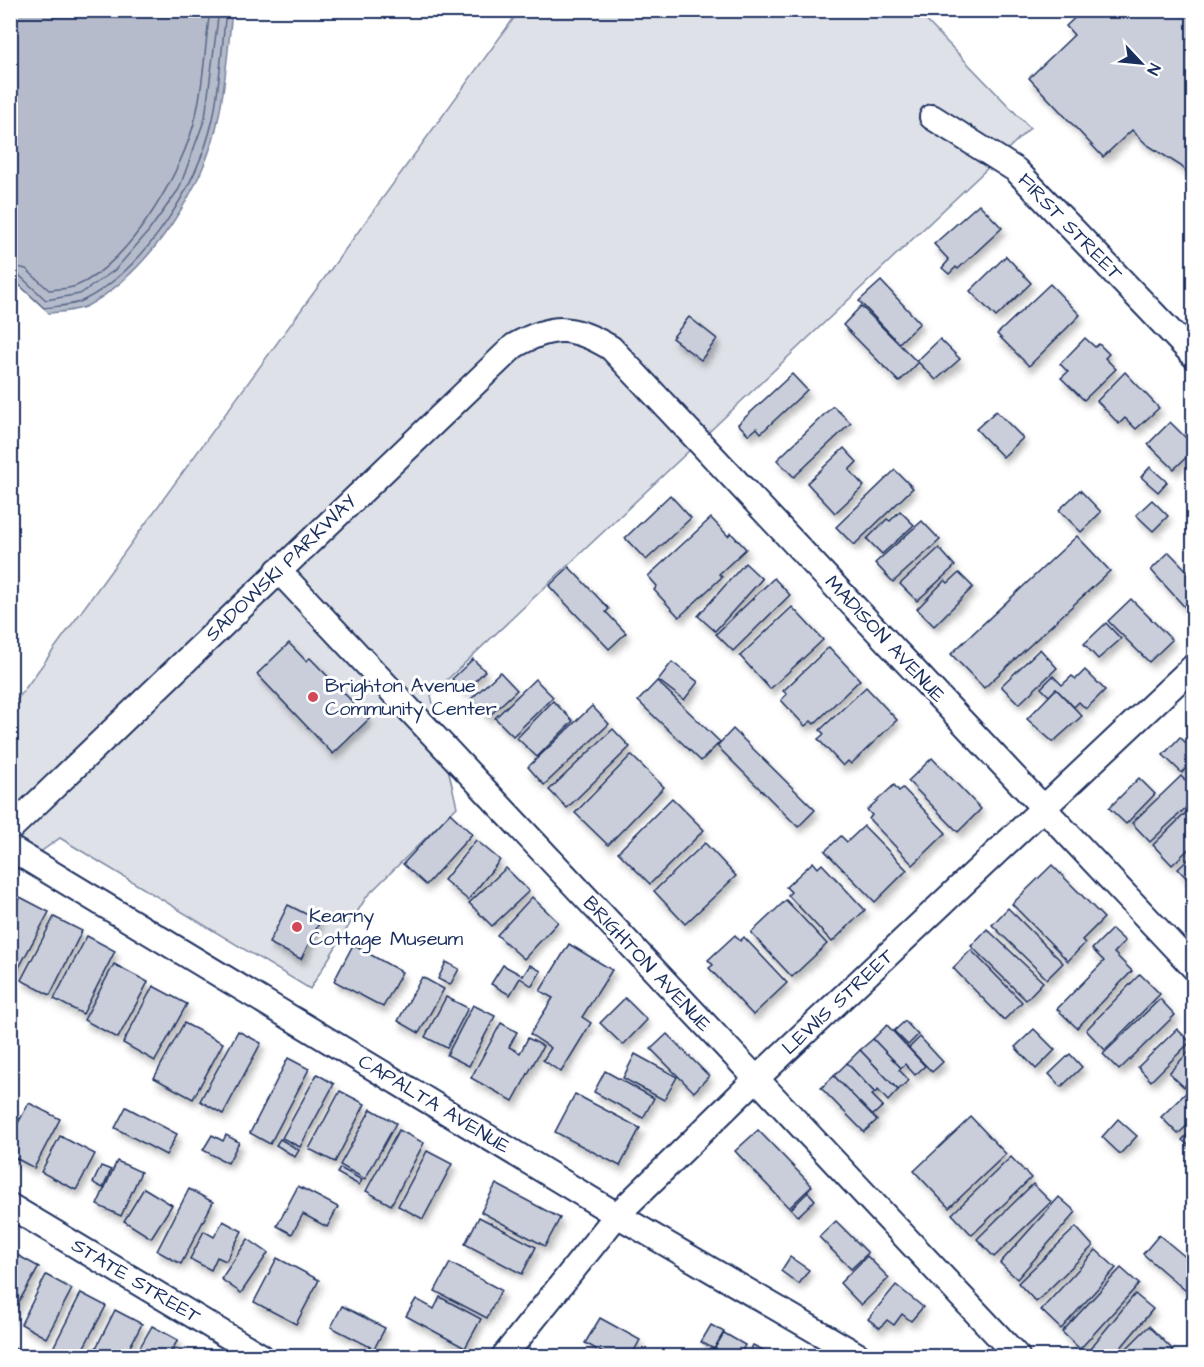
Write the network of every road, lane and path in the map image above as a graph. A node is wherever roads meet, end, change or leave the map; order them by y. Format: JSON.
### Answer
{"nodes":[{"id":1,"x":932,"y":117,"type":"dead end"},
{"id":2,"x":564,"y":328,"type":"joint"},
{"id":3,"x":1194,"y":356,"type":"edge"},
{"id":4,"x":278,"y":570,"type":"junction"},
{"id":5,"x":1194,"y":666,"type":"edge"},
{"id":6,"x":1043,"y":808,"type":"junction"},
{"id":7,"x":10,"y":829,"type":"edge"},
{"id":8,"x":10,"y":848,"type":"edge"},
{"id":9,"x":1194,"y":968,"type":"edge"},
{"id":10,"x":756,"y":1080,"type":"junction"},
{"id":11,"x":10,"y":1206,"type":"edge"},
{"id":12,"x":617,"y":1215,"type":"junction"},
{"id":13,"x":261,"y":1356,"type":"edge"},
{"id":14,"x":504,"y":1356,"type":"edge"},
{"id":15,"x":859,"y":1356,"type":"edge"},
{"id":16,"x":1017,"y":1356,"type":"edge"}],
"edges":[{"from":1,"to":3,"type":"street","name":"FIRST STREET"},
{"from":2,"to":4,"type":"street","name":"SADOWSKI PARKWAY"},
{"from":2,"to":6,"type":"street","name":"MADISON AVENUE"},
{"from":4,"to":7,"type":"street","name":"SADOWSKI PARKWAY"},
{"from":4,"to":10,"type":"street","name":"BRIGHTON AVENUE"},
{"from":5,"to":6,"type":"street","name":"LEWIS STREET"},
{"from":6,"to":9,"type":"street","name":"MADISON AVENUE"},
{"from":6,"to":10,"type":"street","name":"LEWIS STREET"},
{"from":8,"to":12,"type":"street","name":"CAPALTA AVENUE"},
{"from":10,"to":12,"type":"street","name":"LEWIS STREET"},
{"from":10,"to":16,"type":"street","name":"BRIGHTON AVENUE"},
{"from":11,"to":13,"type":"street","name":"STATE STREET"},
{"from":12,"to":14,"type":"street","name":"LEWIS STREET"},
{"from":12,"to":15,"type":"street","name":"CAPALTA AVENUE"}]}
